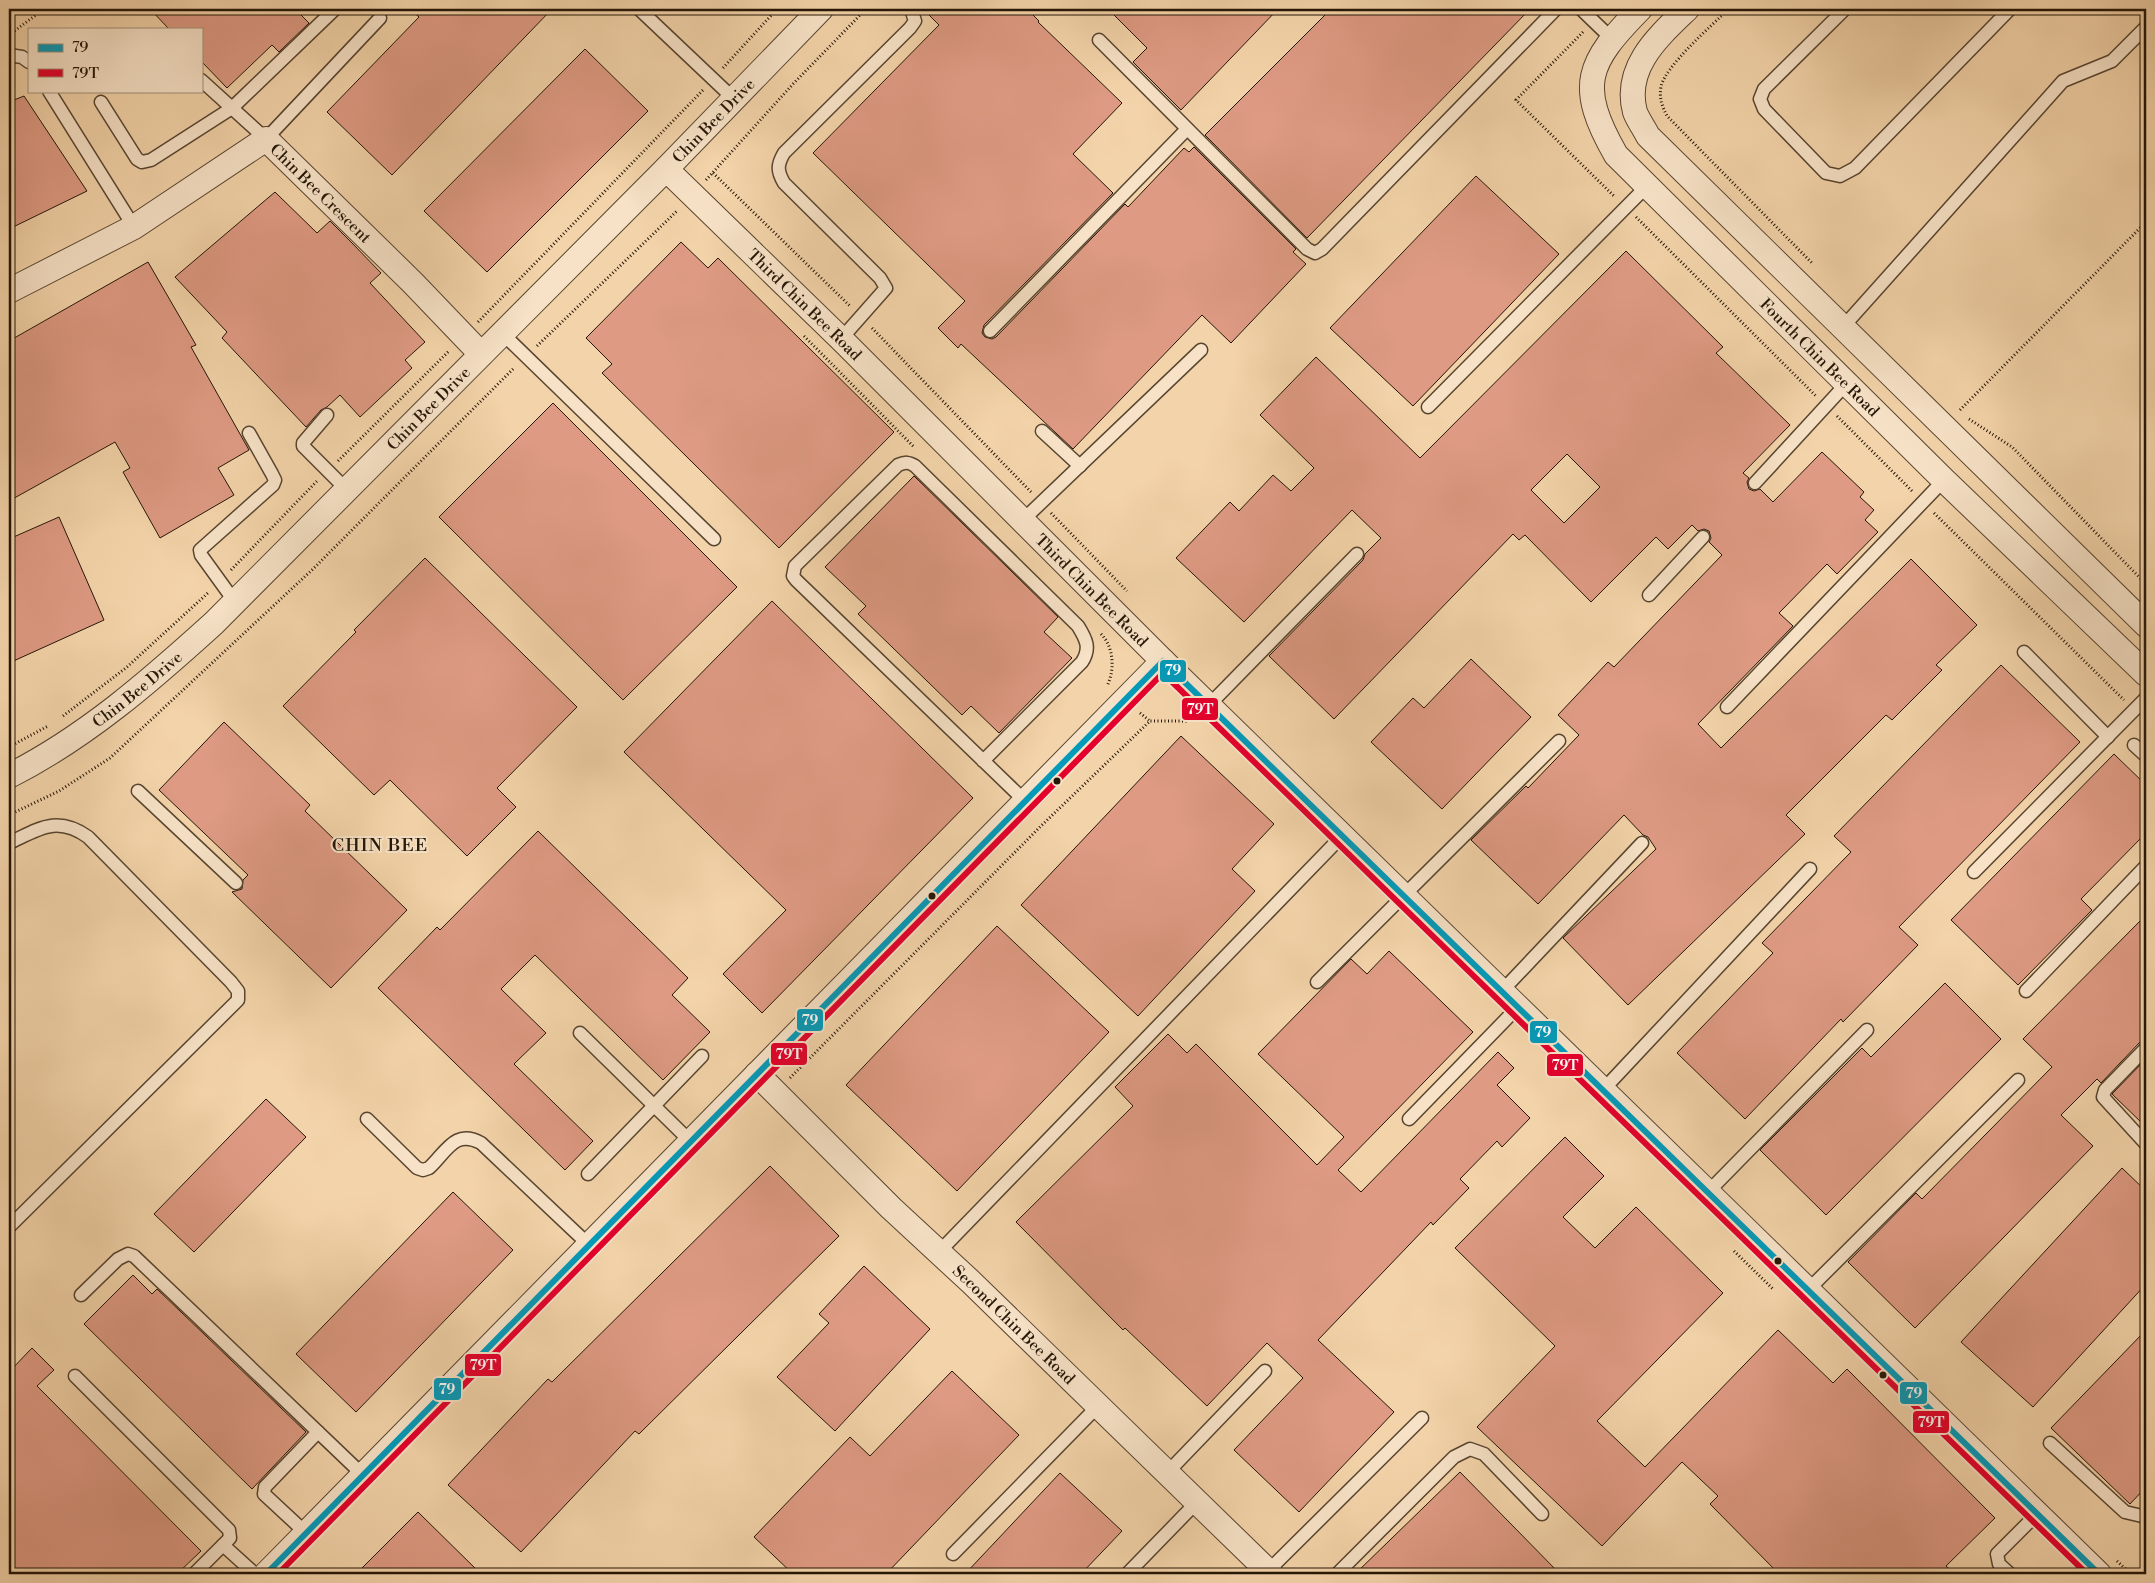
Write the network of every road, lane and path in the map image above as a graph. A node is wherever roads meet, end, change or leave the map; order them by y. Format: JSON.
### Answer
{"nodes":[{"id":1,"x":44,"y":9,"type":"edge"},
{"id":2,"x":334,"y":9,"type":"edge"},
{"id":3,"x":639,"y":9,"type":"edge"},
{"id":4,"x":777,"y":9,"type":"edge"},
{"id":5,"x":821,"y":9,"type":"edge"},
{"id":6,"x":866,"y":9,"type":"edge"},
{"id":7,"x":911,"y":9,"type":"edge"},
{"id":8,"x":1556,"y":9,"type":"edge"},
{"id":9,"x":1582,"y":9,"type":"edge"},
{"id":10,"x":1640,"y":9,"type":"edge"},
{"id":11,"x":1687,"y":9,"type":"edge"},
{"id":12,"x":1845,"y":9,"type":"edge"},
{"id":13,"x":2010,"y":9,"type":"edge"},
{"id":14,"x":380,"y":18,"type":"dead end"},
{"id":15,"x":2146,"y":26,"type":"edge"},
{"id":16,"x":9,"y":35,"type":"edge"},
{"id":17,"x":1612,"y":38,"type":"junction"},
{"id":18,"x":1099,"y":40,"type":"dead end"},
{"id":19,"x":9,"y":55,"type":"edge"},
{"id":20,"x":28,"y":61,"type":"edge"},
{"id":21,"x":712,"y":79,"type":"junction"},
{"id":22,"x":202,"y":81,"type":"edge"},
{"id":23,"x":49,"y":92,"type":"edge"},
{"id":24,"x":732,"y":98,"type":"junction"},
{"id":25,"x":101,"y":102,"type":"dead end"},
{"id":26,"x":232,"y":108,"type":"junction"},
{"id":27,"x":1187,"y":129,"type":"junction"},
{"id":28,"x":266,"y":139,"type":"junction"},
{"id":29,"x":666,"y":169,"type":"junction"},
{"id":30,"x":712,"y":173,"type":"junction"},
{"id":31,"x":1647,"y":186,"type":"junction"},
{"id":32,"x":693,"y":195,"type":"junction"},
{"id":33,"x":2146,"y":222,"type":"edge"},
{"id":34,"x":134,"y":227,"type":"junction"},
{"id":35,"x":9,"y":291,"type":"edge"},
{"id":36,"x":861,"y":317,"type":"junction"},
{"id":37,"x":1843,"y":327,"type":"junction"},
{"id":38,"x":990,"y":330,"type":"dead end"},
{"id":39,"x":502,"y":333,"type":"junction"},
{"id":40,"x":464,"y":336,"type":"junction"},
{"id":41,"x":841,"y":339,"type":"junction"},
{"id":42,"x":1201,"y":350,"type":"dead end"},
{"id":43,"x":481,"y":354,"type":"junction"},
{"id":44,"x":525,"y":357,"type":"junction"},
{"id":45,"x":1847,"y":383,"type":"junction"},
{"id":46,"x":1428,"y":407,"type":"dead end"},
{"id":47,"x":1960,"y":410,"type":"dead end"},
{"id":48,"x":327,"y":416,"type":"dead end"},
{"id":49,"x":1042,"y":431,"type":"dead end"},
{"id":50,"x":249,"y":433,"type":"dead end"},
{"id":51,"x":1080,"y":466,"type":"junction"},
{"id":52,"x":328,"y":471,"type":"junction"},
{"id":53,"x":1944,"y":480,"type":"junction"},
{"id":54,"x":1755,"y":484,"type":"dead end"},
{"id":55,"x":347,"y":490,"type":"junction"},
{"id":56,"x":1041,"y":503,"type":"junction"},
{"id":57,"x":1024,"y":520,"type":"junction"},
{"id":58,"x":1704,"y":537,"type":"dead end"},
{"id":59,"x":714,"y":539,"type":"dead end"},
{"id":60,"x":1357,"y":554,"type":"dead end"},
{"id":61,"x":220,"y":581,"type":"junction"},
{"id":62,"x":1650,"y":594,"type":"dead end"},
{"id":63,"x":235,"y":602,"type":"junction"},
{"id":64,"x":2146,"y":625,"type":"edge"},
{"id":65,"x":2024,"y":652,"type":"dead end"},
{"id":66,"x":1162,"y":661,"type":"junction"},
{"id":67,"x":2146,"y":674,"type":"edge"},
{"id":68,"x":2146,"y":698,"type":"edge"},
{"id":69,"x":1727,"y":707,"type":"dead end"},
{"id":70,"x":1203,"y":708,"type":"junction"},
{"id":71,"x":60,"y":718,"type":"dead end"},
{"id":72,"x":54,"y":722,"type":"dead end"},
{"id":73,"x":2108,"y":737,"type":"junction"},
{"id":74,"x":1559,"y":741,"type":"dead end"},
{"id":75,"x":2134,"y":745,"type":"dead end"},
{"id":76,"x":9,"y":747,"type":"edge"},
{"id":77,"x":2146,"y":756,"type":"edge"},
{"id":78,"x":983,"y":760,"type":"junction"},
{"id":79,"x":9,"y":776,"type":"edge"},
{"id":80,"x":138,"y":791,"type":"dead end"},
{"id":81,"x":1025,"y":801,"type":"junction"},
{"id":82,"x":9,"y":815,"type":"edge"},
{"id":83,"x":1343,"y":835,"type":"junction"},
{"id":84,"x":9,"y":843,"type":"edge"},
{"id":85,"x":1642,"y":843,"type":"dead end"},
{"id":86,"x":2146,"y":866,"type":"edge"},
{"id":87,"x":1810,"y":869,"type":"dead end"},
{"id":88,"x":1974,"y":872,"type":"dead end"},
{"id":89,"x":236,"y":883,"type":"dead end"},
{"id":90,"x":1404,"y":895,"type":"junction"},
{"id":91,"x":1317,"y":982,"type":"dead end"},
{"id":92,"x":2026,"y":991,"type":"dead end"},
{"id":93,"x":1510,"y":999,"type":"junction"},
{"id":94,"x":1867,"y":1030,"type":"dead end"},
{"id":95,"x":580,"y":1033,"type":"dead end"},
{"id":96,"x":2146,"y":1048,"type":"edge"},
{"id":97,"x":702,"y":1056,"type":"dead end"},
{"id":98,"x":757,"y":1074,"type":"junction"},
{"id":99,"x":2018,"y":1080,"type":"dead end"},
{"id":100,"x":1604,"y":1090,"type":"junction"},
{"id":101,"x":776,"y":1093,"type":"junction"},
{"id":102,"x":654,"y":1106,"type":"junction"},
{"id":103,"x":367,"y":1119,"type":"dead end"},
{"id":104,"x":1409,"y":1119,"type":"dead end"},
{"id":105,"x":691,"y":1142,"type":"junction"},
{"id":106,"x":2146,"y":1144,"type":"edge"},
{"id":107,"x":588,"y":1174,"type":"dead end"},
{"id":108,"x":1708,"y":1192,"type":"junction"},
{"id":109,"x":9,"y":1227,"type":"edge"},
{"id":110,"x":589,"y":1245,"type":"junction"},
{"id":111,"x":939,"y":1252,"type":"junction"},
{"id":112,"x":1808,"y":1290,"type":"junction"},
{"id":113,"x":81,"y":1295,"type":"dead end"},
{"id":114,"x":1265,"y":1371,"type":"dead end"},
{"id":115,"x":74,"y":1376,"type":"dead end"},
{"id":116,"x":1098,"y":1406,"type":"junction"},
{"id":117,"x":1422,"y":1418,"type":"dead end"},
{"id":118,"x":318,"y":1432,"type":"junction"},
{"id":119,"x":2050,"y":1443,"type":"dead end"},
{"id":120,"x":1167,"y":1473,"type":"junction"},
{"id":121,"x":363,"y":1475,"type":"junction"},
{"id":122,"x":1197,"y":1502,"type":"junction"},
{"id":123,"x":1542,"y":1514,"type":"dead end"},
{"id":124,"x":2037,"y":1514,"type":"junction"},
{"id":125,"x":2146,"y":1515,"type":"edge"},
{"id":126,"x":306,"y":1533,"type":"junction"},
{"id":127,"x":223,"y":1545,"type":"junction"},
{"id":128,"x":953,"y":1554,"type":"dead end"},
{"id":129,"x":1270,"y":1572,"type":"edge"},
{"id":130,"x":194,"y":1574,"type":"edge"},
{"id":131,"x":256,"y":1574,"type":"edge"},
{"id":132,"x":266,"y":1574,"type":"edge"},
{"id":133,"x":1127,"y":1574,"type":"edge"},
{"id":134,"x":1337,"y":1574,"type":"edge"},
{"id":135,"x":2010,"y":1574,"type":"edge"},
{"id":136,"x":2099,"y":1574,"type":"edge"}],
"edges":[{"from":1,"to":16,"type":"path"},
{"from":2,"to":26,"type":"lane"},
{"from":3,"to":21,"type":"lane"},
{"from":4,"to":21,"type":"path"},
{"from":5,"to":24,"type":"street","name":"Chin Bee Drive"},
{"from":6,"to":30,"type":"path"},
{"from":7,"to":36,"type":"lane"},
{"from":8,"to":27,"type":"lane"},
{"from":9,"to":17,"type":"lane"},
{"from":10,"to":17,"type":"street","name":"Fourth Chin Bee Road"},
{"from":11,"to":37,"type":"street"},
{"from":12,"to":13,"type":"lane"},
{"from":14,"to":28,"type":"lane"},
{"from":15,"to":37,"type":"lane"},
{"from":17,"to":31,"type":"street","name":"Fourth Chin Bee Road"},
{"from":18,"to":27,"type":"lane"},
{"from":19,"to":20,"type":"lane"},
{"from":21,"to":24,"type":"lane"},
{"from":21,"to":40,"type":"path"},
{"from":22,"to":26,"type":"lane"},
{"from":23,"to":34,"type":"lane"},
{"from":24,"to":29,"type":"street","name":"Chin Bee Drive"},
{"from":25,"to":26,"type":"lane"},
{"from":26,"to":28,"type":"lane"},
{"from":27,"to":38,"type":"lane"},
{"from":28,"to":34,"type":"street","name":"Chin Bee Crescent"},
{"from":28,"to":40,"type":"street","name":"Chin Bee Crescent"},
{"from":29,"to":32,"type":"street","name":"Third Chin Bee Road"},
{"from":29,"to":39,"type":"street","name":"Chin Bee Drive"},
{"from":30,"to":32,"type":"path"},
{"from":30,"to":36,"type":"path"},
{"from":31,"to":45,"type":"street","name":"Fourth Chin Bee Road"},
{"from":31,"to":46,"type":"lane"},
{"from":32,"to":41,"type":"street","name":"Third Chin Bee Road"},
{"from":32,"to":44,"type":"path"},
{"from":33,"to":47,"type":"path"},
{"from":34,"to":35,"type":"street","name":"Chin Bee Crescent"},
{"from":36,"to":41,"type":"lane"},
{"from":36,"to":56,"type":"path"},
{"from":37,"to":64,"type":"street"},
{"from":39,"to":43,"type":"street","name":"Chin Bee Drive"},
{"from":39,"to":44,"type":"lane"},
{"from":40,"to":43,"type":"street","name":"Chin Bee Crescent"},
{"from":40,"to":52,"type":"path"},
{"from":41,"to":57,"type":"street","name":"Third Chin Bee Road"},
{"from":42,"to":51,"type":"lane"},
{"from":43,"to":55,"type":"street","name":"Chin Bee Drive"},
{"from":44,"to":59,"type":"lane"},
{"from":44,"to":82,"type":"path"},
{"from":45,"to":53,"type":"street","name":"Fourth Chin Bee Road"},
{"from":45,"to":54,"type":"lane"},
{"from":48,"to":52,"type":"lane"},
{"from":49,"to":51,"type":"lane"},
{"from":50,"to":61,"type":"lane"},
{"from":51,"to":56,"type":"lane"},
{"from":52,"to":55,"type":"lane"},
{"from":52,"to":61,"type":"path"},
{"from":53,"to":67,"type":"street","name":"Fourth Chin Bee Road"},
{"from":53,"to":69,"type":"lane"},
{"from":55,"to":63,"type":"street","name":"Chin Bee Drive"},
{"from":56,"to":57,"type":"lane"},
{"from":57,"to":66,"type":"street","name":"Third Chin Bee Road"},
{"from":58,"to":62,"type":"lane"},
{"from":60,"to":70,"type":"lane"},
{"from":61,"to":63,"type":"lane"},
{"from":61,"to":71,"type":"path"},
{"from":63,"to":79,"type":"street","name":"Chin Bee Drive"},
{"from":65,"to":73,"type":"lane"},
{"from":66,"to":70,"type":"street","name":"Third Chin Bee Road"},
{"from":66,"to":81,"type":"street"},
{"from":68,"to":73,"type":"lane"},
{"from":70,"to":83,"type":"street","name":"Third Chin Bee Road"},
{"from":70,"to":101,"type":"path"},
{"from":72,"to":76,"type":"path"},
{"from":73,"to":88,"type":"lane"},
{"from":74,"to":90,"type":"lane"},
{"from":75,"to":77,"type":"lane"},
{"from":78,"to":78,"type":"lane"},
{"from":78,"to":81,"type":"lane"},
{"from":80,"to":89,"type":"lane"},
{"from":81,"to":98,"type":"street"},
{"from":83,"to":90,"type":"street","name":"Third Chin Bee Road"},
{"from":83,"to":111,"type":"lane"},
{"from":84,"to":109,"type":"lane"},
{"from":85,"to":93,"type":"lane"},
{"from":86,"to":92,"type":"lane"},
{"from":87,"to":100,"type":"lane"},
{"from":90,"to":91,"type":"lane"},
{"from":90,"to":93,"type":"street","name":"Third Chin Bee Road"},
{"from":93,"to":100,"type":"street","name":"Third Chin Bee Road"},
{"from":93,"to":104,"type":"lane"},
{"from":94,"to":108,"type":"lane"},
{"from":95,"to":102,"type":"lane"},
{"from":96,"to":106,"type":"lane"},
{"from":97,"to":102,"type":"lane"},
{"from":98,"to":101,"type":"street","name":"Second Chin Bee Road"},
{"from":98,"to":105,"type":"street"},
{"from":99,"to":112,"type":"lane"},
{"from":100,"to":108,"type":"street","name":"Third Chin Bee Road"},
{"from":101,"to":111,"type":"street","name":"Second Chin Bee Road"},
{"from":102,"to":105,"type":"lane"},
{"from":102,"to":107,"type":"lane"},
{"from":103,"to":110,"type":"lane"},
{"from":105,"to":110,"type":"street"},
{"from":108,"to":112,"type":"street","name":"Third Chin Bee Road"},
{"from":110,"to":121,"type":"street"},
{"from":111,"to":116,"type":"street","name":"Second Chin Bee Road"},
{"from":112,"to":124,"type":"street","name":"Third Chin Bee Road"},
{"from":113,"to":118,"type":"lane"},
{"from":114,"to":120,"type":"lane"},
{"from":115,"to":127,"type":"lane"},
{"from":116,"to":120,"type":"street","name":"Second Chin Bee Road"},
{"from":116,"to":128,"type":"lane"},
{"from":117,"to":129,"type":"lane"},
{"from":118,"to":121,"type":"lane"},
{"from":118,"to":126,"type":"lane"},
{"from":119,"to":125,"type":"lane"},
{"from":120,"to":122,"type":"street","name":"Second Chin Bee Road"},
{"from":121,"to":126,"type":"street"},
{"from":122,"to":129,"type":"street","name":"Second Chin Bee Road"},
{"from":122,"to":133,"type":"lane"},
{"from":123,"to":134,"type":"lane"},
{"from":124,"to":135,"type":"lane"},
{"from":124,"to":136,"type":"street","name":"Third Chin Bee Road"},
{"from":126,"to":132,"type":"street"},
{"from":127,"to":130,"type":"lane"},
{"from":127,"to":131,"type":"lane"}]}
